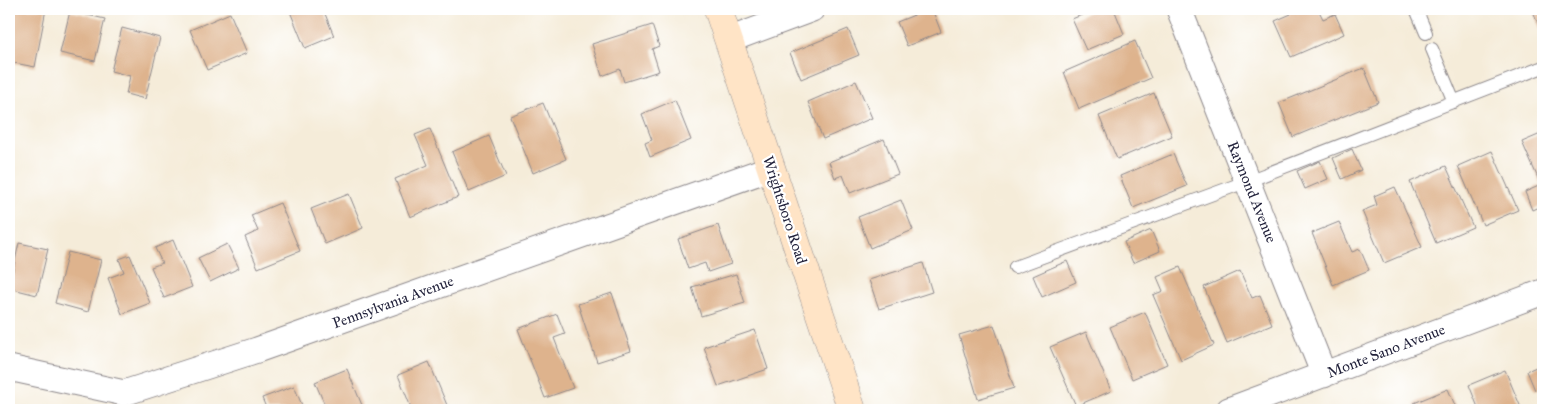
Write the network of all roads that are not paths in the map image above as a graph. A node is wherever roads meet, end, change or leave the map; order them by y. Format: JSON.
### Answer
{"nodes":[{"id":1,"x":718,"y":9,"type":"edge"},
{"id":2,"x":812,"y":9,"type":"edge"},
{"id":3,"x":1179,"y":9,"type":"edge"},
{"id":4,"x":1416,"y":9,"type":"edge"},
{"id":5,"x":1426,"y":33,"type":"dead end"},
{"id":6,"x":729,"y":40,"type":"junction"},
{"id":7,"x":1432,"y":49,"type":"dead end"},
{"id":8,"x":1543,"y":67,"type":"edge"},
{"id":9,"x":1454,"y":102,"type":"junction"},
{"id":10,"x":772,"y":168,"type":"junction"},
{"id":11,"x":1248,"y":181,"type":"junction"},
{"id":12,"x":1015,"y":267,"type":"dead end"},
{"id":13,"x":1543,"y":292,"type":"edge"},
{"id":14,"x":9,"y":368,"type":"edge"},
{"id":15,"x":1324,"y":375,"type":"junction"},
{"id":16,"x":852,"y":410,"type":"edge"},
{"id":17,"x":1229,"y":410,"type":"edge"}],
"edges":[{"from":1,"to":6,"type":"main road","name":"Wrightsboro Road"},
{"from":2,"to":6,"type":"street"},
{"from":3,"to":11,"type":"street","name":"Raymond Avenue"},
{"from":4,"to":5,"type":"lane"},
{"from":6,"to":10,"type":"main road","name":"Wrightsboro Road"},
{"from":7,"to":9,"type":"lane"},
{"from":8,"to":9,"type":"lane"},
{"from":9,"to":11,"type":"lane"},
{"from":10,"to":14,"type":"street","name":"Pennsylvania Avenue"},
{"from":10,"to":16,"type":"main road","name":"Wrightsboro Road"},
{"from":11,"to":12,"type":"lane"},
{"from":11,"to":15,"type":"street","name":"Raymond Avenue"},
{"from":13,"to":15,"type":"street","name":"Monte Sano Avenue"},
{"from":15,"to":17,"type":"street","name":"Monte Sano Avenue"}]}
